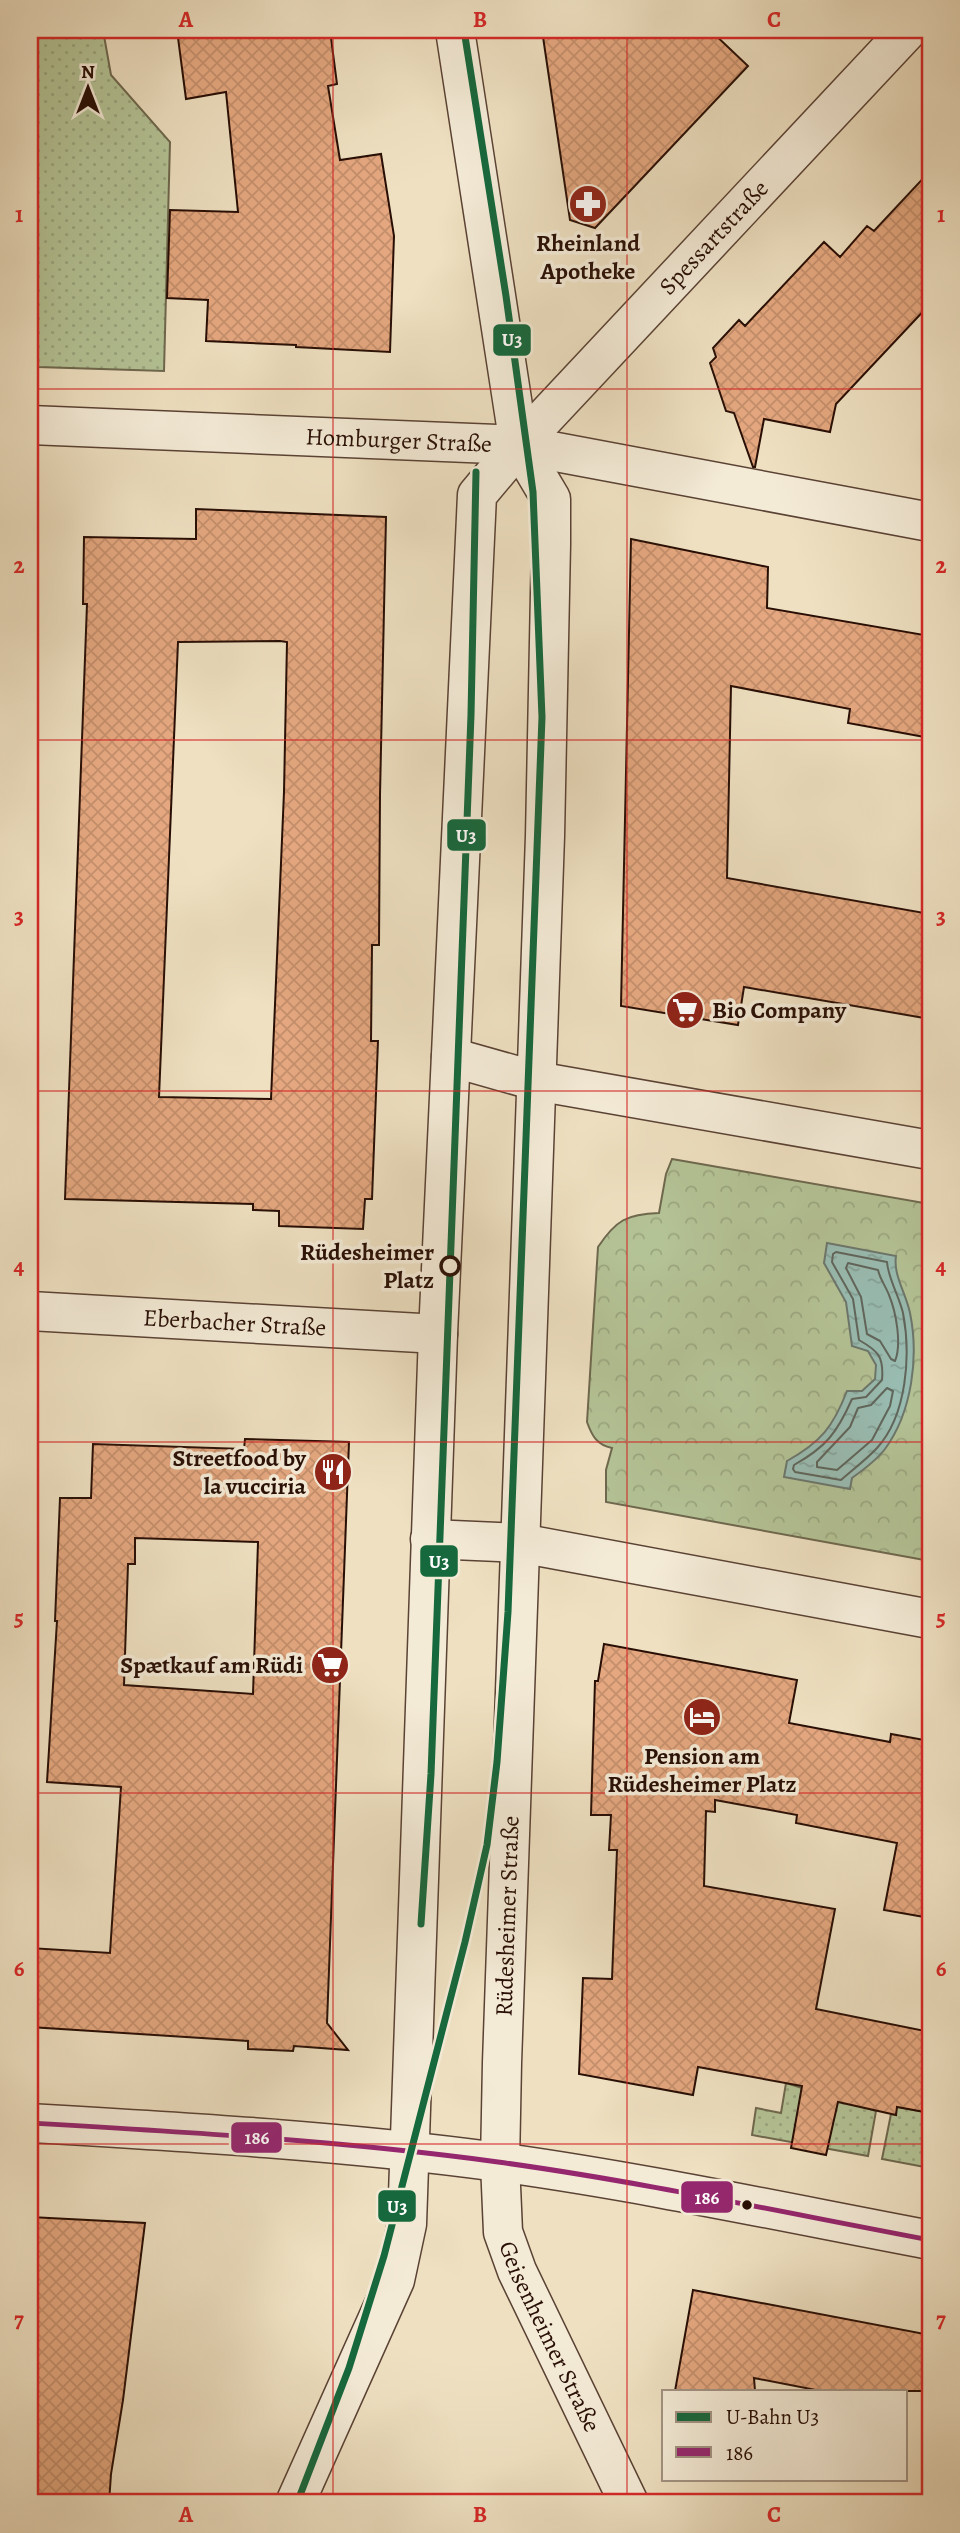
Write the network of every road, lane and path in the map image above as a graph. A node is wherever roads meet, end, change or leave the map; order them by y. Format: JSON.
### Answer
{"nodes":[{"id":1,"x":455,"y":30,"type":"edge"},
{"id":2,"x":908,"y":30,"type":"edge"},
{"id":3,"x":30,"y":425,"type":"edge"},
{"id":4,"x":519,"y":444,"type":"junction"},
{"id":5,"x":930,"y":522,"type":"edge"},
{"id":6,"x":451,"y":1057,"type":"junction"},
{"id":7,"x":536,"y":1081,"type":"junction"},
{"id":8,"x":930,"y":1150,"type":"edge"},
{"id":9,"x":30,"y":1311,"type":"edge"},
{"id":10,"x":438,"y":1334,"type":"junction"},
{"id":11,"x":430,"y":1539,"type":"junction"},
{"id":12,"x":520,"y":1543,"type":"junction"},
{"id":13,"x":930,"y":1619,"type":"edge"},
{"id":14,"x":30,"y":2123,"type":"edge"},
{"id":15,"x":408,"y":2151,"type":"junction"},
{"id":16,"x":500,"y":2163,"type":"junction"},
{"id":17,"x":930,"y":2240,"type":"edge"},
{"id":18,"x":295,"y":2503,"type":"edge"},
{"id":19,"x":629,"y":2503,"type":"edge"}],
"edges":[{"from":1,"to":4,"type":"street"},
{"from":2,"to":4,"type":"street","name":"Spessartstraße"},
{"from":3,"to":4,"type":"street","name":"Homburger Straße"},
{"from":4,"to":5,"type":"street","name":"Homburger Straße"},
{"from":4,"to":6,"type":"street"},
{"from":4,"to":7,"type":"street","name":"Rüdesheimer Straße"},
{"from":6,"to":7,"type":"street"},
{"from":6,"to":10,"type":"street"},
{"from":7,"to":8,"type":"street"},
{"from":7,"to":12,"type":"street","name":"Rüdesheimer Straße"},
{"from":9,"to":10,"type":"street","name":"Eberbacher Straße"},
{"from":10,"to":11,"type":"street"},
{"from":11,"to":12,"type":"street"},
{"from":11,"to":15,"type":"street"},
{"from":12,"to":13,"type":"street"},
{"from":12,"to":16,"type":"street","name":"Rüdesheimer Straße"},
{"from":14,"to":15,"type":"street"},
{"from":15,"to":16,"type":"street"},
{"from":15,"to":18,"type":"street"},
{"from":16,"to":17,"type":"street"},
{"from":16,"to":19,"type":"street","name":"Geisenheimer Straße"}]}
